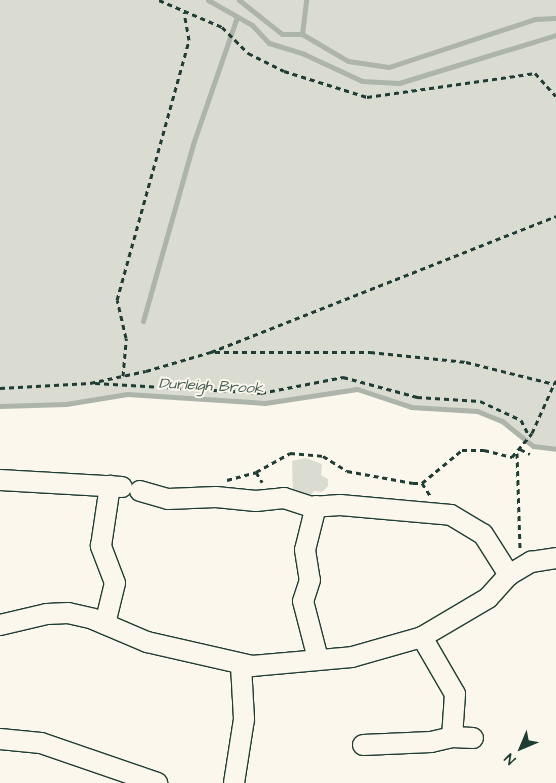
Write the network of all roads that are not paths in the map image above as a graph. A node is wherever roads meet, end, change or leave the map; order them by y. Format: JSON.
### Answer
{"nodes":[{"id":1,"x":0,"y":480,"type":"edge"},
{"id":2,"x":125,"y":488,"type":"junction"},
{"id":3,"x":316,"y":506,"type":"junction"},
{"id":4,"x":556,"y":558,"type":"edge"},
{"id":5,"x":516,"y":571,"type":"junction"},
{"id":6,"x":105,"y":624,"type":"junction"},
{"id":7,"x":0,"y":625,"type":"edge"},
{"id":8,"x":422,"y":637,"type":"junction"},
{"id":9,"x":318,"y":659,"type":"junction"},
{"id":10,"x":240,"y":665,"type":"junction"},
{"id":11,"x":452,"y":736,"type":"junction"},
{"id":12,"x":473,"y":738,"type":"dead end"},
{"id":13,"x":0,"y":739,"type":"edge"},
{"id":14,"x":363,"y":745,"type":"dead end"},
{"id":15,"x":157,"y":783,"type":"edge"},
{"id":16,"x":234,"y":783,"type":"edge"}],
"edges":[{"from":1,"to":2,"type":"street"},
{"from":2,"to":3,"type":"street"},
{"from":2,"to":6,"type":"street"},
{"from":3,"to":5,"type":"street"},
{"from":3,"to":9,"type":"street"},
{"from":4,"to":5,"type":"street"},
{"from":5,"to":8,"type":"street"},
{"from":6,"to":7,"type":"street"},
{"from":6,"to":10,"type":"street"},
{"from":8,"to":9,"type":"street"},
{"from":8,"to":11,"type":"street"},
{"from":9,"to":10,"type":"street"},
{"from":10,"to":16,"type":"street"},
{"from":11,"to":12,"type":"street"},
{"from":11,"to":14,"type":"street"},
{"from":13,"to":15,"type":"street"}]}
